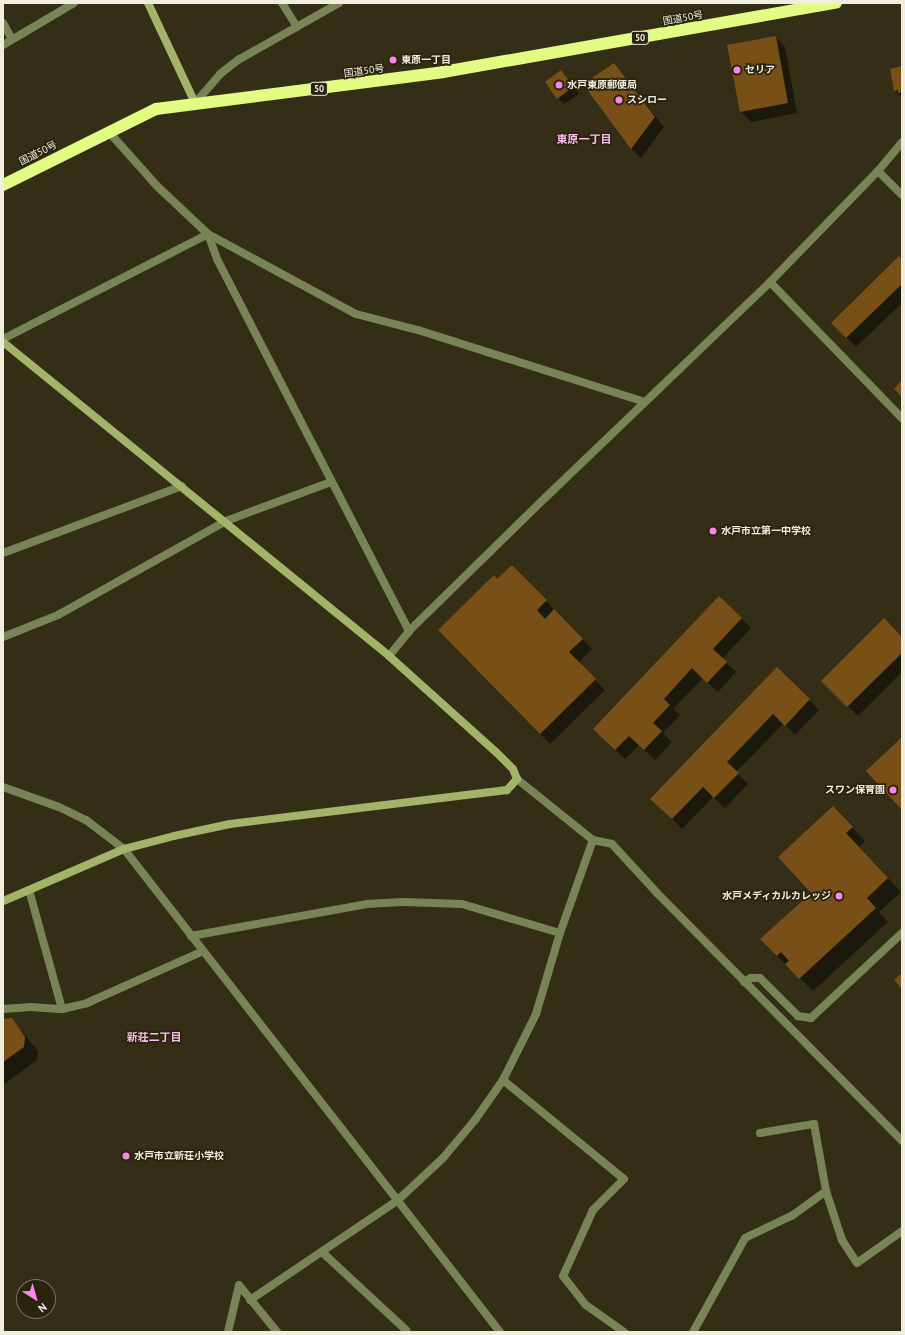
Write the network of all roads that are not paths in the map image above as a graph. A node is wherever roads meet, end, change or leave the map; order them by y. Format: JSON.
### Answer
{"nodes":[{"id":1,"x":74,"y":3,"type":"edge"},
{"id":2,"x":148,"y":3,"type":"edge"},
{"id":3,"x":282,"y":3,"type":"edge"},
{"id":4,"x":339,"y":3,"type":"edge"},
{"id":5,"x":836,"y":3,"type":"edge"},
{"id":6,"x":3,"y":23,"type":"edge"},
{"id":7,"x":297,"y":27,"type":"junction"},
{"id":8,"x":12,"y":39,"type":"junction"},
{"id":9,"x":3,"y":45,"type":"edge"},
{"id":10,"x":195,"y":102,"type":"junction"},
{"id":11,"x":108,"y":131,"type":"junction"},
{"id":12,"x":902,"y":142,"type":"edge"},
{"id":13,"x":878,"y":171,"type":"junction"},
{"id":14,"x":3,"y":185,"type":"edge"},
{"id":15,"x":902,"y":195,"type":"edge"},
{"id":16,"x":208,"y":234,"type":"junction"},
{"id":17,"x":770,"y":282,"type":"junction"},
{"id":18,"x":3,"y":341,"type":"edge"},
{"id":19,"x":645,"y":402,"type":"junction"},
{"id":20,"x":902,"y":418,"type":"edge"},
{"id":21,"x":331,"y":482,"type":"junction"},
{"id":22,"x":182,"y":486,"type":"junction"},
{"id":23,"x":226,"y":521,"type":"junction"},
{"id":24,"x":3,"y":553,"type":"edge"},
{"id":25,"x":409,"y":631,"type":"junction"},
{"id":26,"x":3,"y":637,"type":"edge"},
{"id":27,"x":389,"y":656,"type":"junction"},
{"id":28,"x":517,"y":779,"type":"junction"},
{"id":29,"x":3,"y":787,"type":"edge"},
{"id":30,"x":593,"y":840,"type":"junction"},
{"id":31,"x":124,"y":848,"type":"junction"},
{"id":32,"x":29,"y":890,"type":"junction"},
{"id":33,"x":3,"y":901,"type":"edge"},
{"id":34,"x":560,"y":933,"type":"junction"},
{"id":35,"x":902,"y":933,"type":"edge"},
{"id":36,"x":191,"y":936,"type":"junction"},
{"id":37,"x":203,"y":952,"type":"junction"},
{"id":38,"x":744,"y":982,"type":"junction"},
{"id":39,"x":3,"y":1009,"type":"edge"},
{"id":40,"x":62,"y":1009,"type":"junction"},
{"id":41,"x":503,"y":1080,"type":"junction"},
{"id":42,"x":760,"y":1133,"type":"dead end"},
{"id":43,"x":902,"y":1141,"type":"edge"},
{"id":44,"x":826,"y":1191,"type":"junction"},
{"id":45,"x":398,"y":1200,"type":"junction"},
{"id":46,"x":902,"y":1231,"type":"edge"},
{"id":47,"x":322,"y":1252,"type":"junction"},
{"id":48,"x":250,"y":1300,"type":"junction"},
{"id":49,"x":406,"y":1330,"type":"dead end"},
{"id":50,"x":228,"y":1332,"type":"edge"},
{"id":51,"x":277,"y":1332,"type":"edge"},
{"id":52,"x":500,"y":1332,"type":"edge"},
{"id":53,"x":624,"y":1332,"type":"edge"},
{"id":54,"x":693,"y":1332,"type":"edge"}],
"edges":[{"from":1,"to":8,"type":"street"},
{"from":2,"to":10,"type":"street"},
{"from":3,"to":7,"type":"street"},
{"from":4,"to":7,"type":"street"},
{"from":5,"to":10,"type":"highway","name":"国道50号","number":"50"},
{"from":6,"to":8,"type":"street"},
{"from":7,"to":10,"type":"street"},
{"from":8,"to":9,"type":"street"},
{"from":10,"to":11,"type":"highway","name":"国道50号","number":"50"},
{"from":11,"to":14,"type":"highway","name":"国道50号","number":"50"},
{"from":11,"to":16,"type":"street"},
{"from":12,"to":13,"type":"street"},
{"from":13,"to":15,"type":"street"},
{"from":13,"to":17,"type":"street"},
{"from":16,"to":18,"type":"street"},
{"from":16,"to":19,"type":"street"},
{"from":16,"to":21,"type":"street"},
{"from":17,"to":19,"type":"street"},
{"from":17,"to":20,"type":"street"},
{"from":18,"to":22,"type":"street"},
{"from":19,"to":25,"type":"street"},
{"from":21,"to":23,"type":"street"},
{"from":21,"to":25,"type":"street"},
{"from":22,"to":23,"type":"street"},
{"from":22,"to":24,"type":"street"},
{"from":23,"to":26,"type":"street"},
{"from":23,"to":27,"type":"street"},
{"from":25,"to":27,"type":"street"},
{"from":27,"to":28,"type":"street"},
{"from":28,"to":30,"type":"street"},
{"from":28,"to":31,"type":"street"},
{"from":29,"to":31,"type":"street"},
{"from":30,"to":34,"type":"street"},
{"from":30,"to":38,"type":"street"},
{"from":31,"to":32,"type":"street"},
{"from":31,"to":36,"type":"street"},
{"from":32,"to":33,"type":"street"},
{"from":32,"to":40,"type":"street"},
{"from":34,"to":36,"type":"street"},
{"from":34,"to":41,"type":"street"},
{"from":35,"to":38,"type":"street"},
{"from":36,"to":37,"type":"street"},
{"from":37,"to":40,"type":"street"},
{"from":37,"to":45,"type":"street"},
{"from":38,"to":43,"type":"street"},
{"from":39,"to":40,"type":"street"},
{"from":41,"to":45,"type":"street"},
{"from":41,"to":53,"type":"street"},
{"from":42,"to":44,"type":"street"},
{"from":44,"to":46,"type":"street"},
{"from":44,"to":54,"type":"street"},
{"from":45,"to":47,"type":"street"},
{"from":45,"to":52,"type":"street"},
{"from":47,"to":48,"type":"street"},
{"from":47,"to":49,"type":"street"},
{"from":48,"to":50,"type":"street"},
{"from":48,"to":51,"type":"street"}]}
